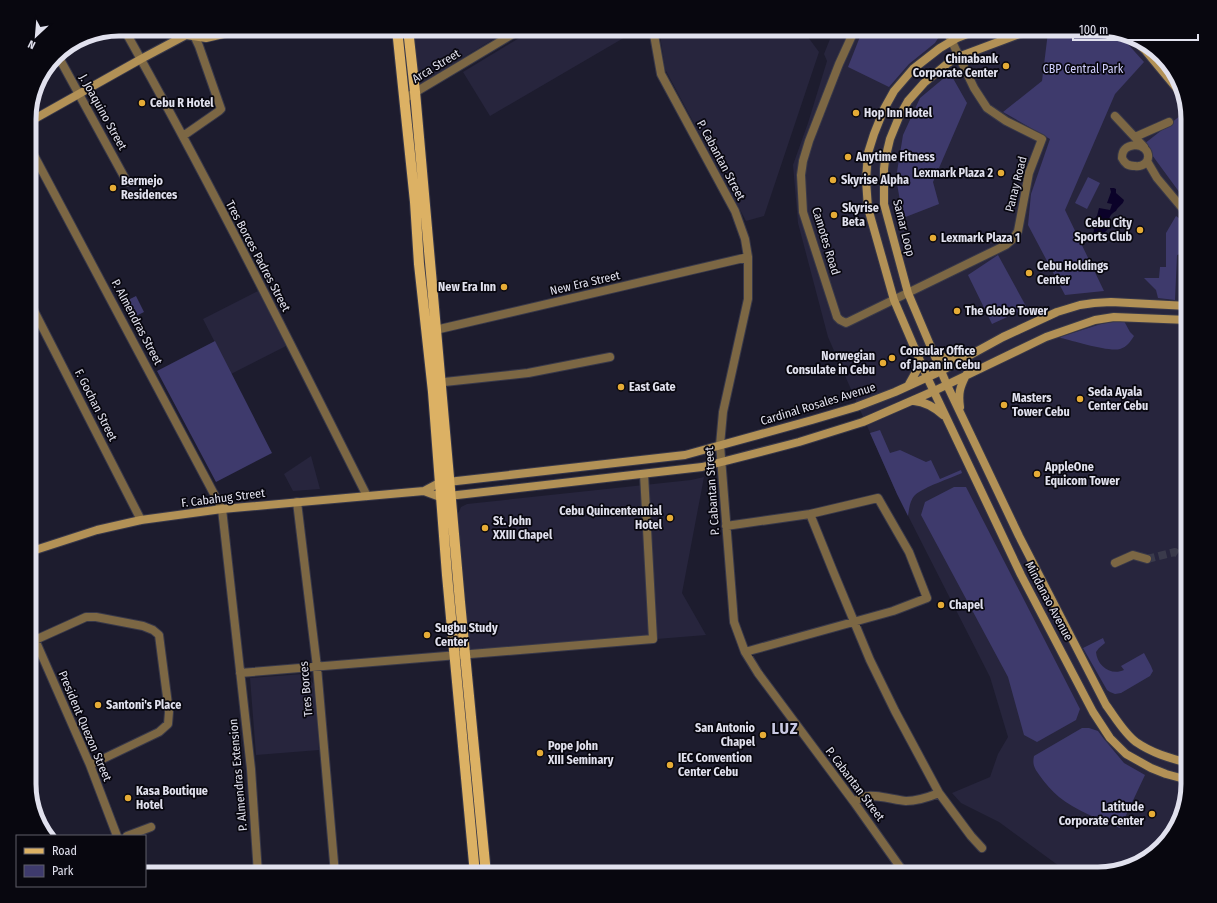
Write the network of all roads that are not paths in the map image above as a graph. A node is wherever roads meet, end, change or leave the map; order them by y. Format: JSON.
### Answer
{"nodes":[{"id":1,"x":128,"y":36,"type":"edge"},
{"id":2,"x":184,"y":36,"type":"edge"},
{"id":3,"x":194,"y":36,"type":"edge"},
{"id":4,"x":202,"y":36,"type":"edge"},
{"id":5,"x":215,"y":36,"type":"edge"},
{"id":6,"x":398,"y":36,"type":"edge"},
{"id":7,"x":409,"y":36,"type":"edge"},
{"id":8,"x":509,"y":36,"type":"edge"},
{"id":9,"x":654,"y":36,"type":"edge"},
{"id":10,"x":852,"y":36,"type":"edge"},
{"id":11,"x":949,"y":36,"type":"edge"},
{"id":12,"x":964,"y":36,"type":"edge"},
{"id":13,"x":1014,"y":36,"type":"edge"},
{"id":14,"x":951,"y":42,"type":"junction"},
{"id":15,"x":1147,"y":52,"type":"edge"},
{"id":16,"x":958,"y":57,"type":"junction"},
{"id":17,"x":141,"y":59,"type":"junction"},
{"id":18,"x":60,"y":60,"type":"edge"},
{"id":19,"x":1173,"y":84,"type":"edge"},
{"id":20,"x":415,"y":92,"type":"junction"},
{"id":21,"x":79,"y":94,"type":"junction"},
{"id":22,"x":404,"y":99,"type":"junction"},
{"id":23,"x":1116,"y":116,"type":"dead end"},
{"id":24,"x":36,"y":118,"type":"edge"},
{"id":25,"x":1169,"y":122,"type":"dead end"},
{"id":26,"x":183,"y":136,"type":"junction"},
{"id":27,"x":1135,"y":137,"type":"junction"},
{"id":28,"x":1144,"y":147,"type":"junction"},
{"id":29,"x":36,"y":159,"type":"edge"},
{"id":30,"x":1147,"y":161,"type":"junction"},
{"id":31,"x":127,"y":182,"type":"dead end"},
{"id":32,"x":1181,"y":207,"type":"edge"},
{"id":33,"x":748,"y":257,"type":"junction"},
{"id":34,"x":908,"y":293,"type":"junction"},
{"id":35,"x":894,"y":300,"type":"junction"},
{"id":36,"x":1181,"y":306,"type":"edge"},
{"id":37,"x":36,"y":315,"type":"edge"},
{"id":38,"x":1181,"y":320,"type":"edge"},
{"id":39,"x":431,"y":331,"type":"junction"},
{"id":40,"x":932,"y":350,"type":"junction"},
{"id":41,"x":610,"y":357,"type":"dead end"},
{"id":42,"x":919,"y":359,"type":"junction"},
{"id":43,"x":960,"y":361,"type":"junction"},
{"id":44,"x":941,"y":371,"type":"junction"},
{"id":45,"x":966,"y":375,"type":"junction"},
{"id":46,"x":927,"y":377,"type":"junction"},
{"id":47,"x":436,"y":383,"type":"junction"},
{"id":48,"x":947,"y":385,"type":"junction"},
{"id":49,"x":908,"y":386,"type":"junction"},
{"id":50,"x":934,"y":391,"type":"junction"},
{"id":51,"x":914,"y":400,"type":"junction"},
{"id":52,"x":960,"y":413,"type":"junction"},
{"id":53,"x":946,"y":418,"type":"junction"},
{"id":54,"x":720,"y":445,"type":"junction"},
{"id":55,"x":720,"y":462,"type":"junction"},
{"id":56,"x":644,"y":474,"type":"junction"},
{"id":57,"x":445,"y":482,"type":"junction"},
{"id":58,"x":424,"y":491,"type":"junction"},
{"id":59,"x":367,"y":496,"type":"junction"},
{"id":60,"x":451,"y":496,"type":"junction"},
{"id":61,"x":440,"y":497,"type":"junction"},
{"id":62,"x":297,"y":502,"type":"junction"},
{"id":63,"x":222,"y":509,"type":"junction"},
{"id":64,"x":810,"y":514,"type":"junction"},
{"id":65,"x":141,"y":520,"type":"junction"},
{"id":66,"x":726,"y":526,"type":"junction"},
{"id":67,"x":36,"y":550,"type":"edge"},
{"id":68,"x":1147,"y":559,"type":"tunnel mouth"},
{"id":69,"x":1115,"y":563,"type":"dead end"},
{"id":70,"x":854,"y":622,"type":"junction"},
{"id":71,"x":36,"y":640,"type":"edge"},
{"id":72,"x":36,"y":642,"type":"edge"},
{"id":73,"x":745,"y":652,"type":"junction"},
{"id":74,"x":465,"y":655,"type":"junction"},
{"id":75,"x":454,"y":656,"type":"junction"},
{"id":76,"x":317,"y":667,"type":"junction"},
{"id":77,"x":240,"y":673,"type":"junction"},
{"id":78,"x":1181,"y":761,"type":"edge"},
{"id":79,"x":90,"y":765,"type":"junction"},
{"id":80,"x":1181,"y":778,"type":"edge"},
{"id":81,"x":940,"y":793,"type":"junction"},
{"id":82,"x":854,"y":802,"type":"junction"},
{"id":83,"x":150,"y":827,"type":"dead end"},
{"id":84,"x":117,"y":835,"type":"edge"},
{"id":85,"x":130,"y":835,"type":"edge"},
{"id":86,"x":982,"y":848,"type":"dead end"},
{"id":87,"x":258,"y":867,"type":"edge"},
{"id":88,"x":334,"y":867,"type":"edge"},
{"id":89,"x":474,"y":867,"type":"edge"},
{"id":90,"x":485,"y":867,"type":"edge"},
{"id":91,"x":900,"y":867,"type":"edge"}],
"edges":[{"from":1,"to":17,"type":"street","name":"Tres Borces Padres Street"},
{"from":2,"to":17,"type":"main road"},
{"from":3,"to":26,"type":"street"},
{"from":4,"to":5,"type":"main road"},
{"from":6,"to":22,"type":"main road"},
{"from":7,"to":20,"type":"main road"},
{"from":8,"to":20,"type":"street","name":"Arca Street"},
{"from":9,"to":33,"type":"street","name":"P. Cabantan Street"},
{"from":10,"to":35,"type":"street","name":"Camotes Road"},
{"from":11,"to":14,"type":"street"},
{"from":12,"to":14,"type":"main road"},
{"from":13,"to":16,"type":"main road","name":"Samar Loop"},
{"from":14,"to":16,"type":"street"},
{"from":14,"to":35,"type":"main road"},
{"from":15,"to":19,"type":"main road"},
{"from":16,"to":34,"type":"main road","name":"Samar Loop"},
{"from":16,"to":34,"type":"street","name":"Panay Road"},
{"from":17,"to":21,"type":"main road"},
{"from":17,"to":26,"type":"street","name":"Tres Borces Padres Street"},
{"from":18,"to":21,"type":"street","name":"J. Joaquino Street"},
{"from":20,"to":22,"type":"street","name":"Arca Street"},
{"from":20,"to":39,"type":"main road"},
{"from":21,"to":24,"type":"main road"},
{"from":21,"to":31,"type":"street","name":"J. Joaquino Street"},
{"from":22,"to":39,"type":"main road"},
{"from":23,"to":27,"type":"street"},
{"from":25,"to":27,"type":"street"},
{"from":26,"to":59,"type":"street","name":"Tres Borces Padres Street"},
{"from":27,"to":28,"type":"street"},
{"from":28,"to":30,"type":"street"},
{"from":28,"to":30,"type":"street"},
{"from":29,"to":63,"type":"street","name":"P. Almendras Street"},
{"from":30,"to":32,"type":"street"},
{"from":33,"to":39,"type":"street","name":"New Era Street"},
{"from":33,"to":54,"type":"street","name":"P. Cabantan Street"},
{"from":34,"to":35,"type":"street","name":"Camotes Road"},
{"from":34,"to":40,"type":"main road","name":"Samar Loop"},
{"from":35,"to":42,"type":"main road"},
{"from":36,"to":43,"type":"main road","name":"Cardinal Rosales Avenue"},
{"from":37,"to":65,"type":"street","name":"F. Gochan Street"},
{"from":38,"to":45,"type":"main road"},
{"from":39,"to":47,"type":"main road"},
{"from":40,"to":43,"type":"main road"},
{"from":40,"to":44,"type":"main road","name":"Samar Loop"},
{"from":41,"to":47,"type":"street"},
{"from":42,"to":46,"type":"main road"},
{"from":42,"to":49,"type":"main road"},
{"from":43,"to":44,"type":"main road","name":"Cardinal Rosales Avenue"},
{"from":44,"to":46,"type":"main road","name":"Cardinal Rosales Avenue"},
{"from":44,"to":48,"type":"main road","name":"Samar Loop"},
{"from":45,"to":48,"type":"main road"},
{"from":45,"to":52,"type":"main road"},
{"from":46,"to":49,"type":"main road","name":"Cardinal Rosales Avenue"},
{"from":46,"to":50,"type":"main road"},
{"from":47,"to":57,"type":"main road"},
{"from":48,"to":50,"type":"main road"},
{"from":48,"to":52,"type":"main road","name":"Mindanao Avenue"},
{"from":49,"to":54,"type":"main road","name":"Cardinal Rosales Avenue"},
{"from":50,"to":51,"type":"main road"},
{"from":50,"to":53,"type":"main road","name":"Mindanao Avenue"},
{"from":51,"to":53,"type":"main road"},
{"from":51,"to":55,"type":"main road"},
{"from":52,"to":78,"type":"main road","name":"Mindanao Avenue"},
{"from":53,"to":80,"type":"main road","name":"Mindanao Avenue"},
{"from":54,"to":55,"type":"street","name":"P. Cabantan Street"},
{"from":54,"to":57,"type":"main road","name":"Cardinal Rosales Avenue"},
{"from":55,"to":56,"type":"main road"},
{"from":55,"to":66,"type":"street","name":"P. Cabantan Street"},
{"from":56,"to":60,"type":"main road"},
{"from":56,"to":74,"type":"street"},
{"from":57,"to":58,"type":"main road","name":"F. Cabahug Street"},
{"from":57,"to":60,"type":"main road"},
{"from":57,"to":61,"type":"main road"},
{"from":58,"to":59,"type":"main road","name":"F. Cabahug Street"},
{"from":58,"to":61,"type":"main road","name":"F. Cabahug Street"},
{"from":59,"to":62,"type":"main road","name":"F. Cabahug Street"},
{"from":60,"to":61,"type":"main road"},
{"from":60,"to":74,"type":"main road"},
{"from":61,"to":75,"type":"main road"},
{"from":62,"to":63,"type":"main road","name":"F. Cabahug Street"},
{"from":62,"to":76,"type":"street","name":"Tres Borces"},
{"from":63,"to":65,"type":"main road","name":"F. Cabahug Street"},
{"from":63,"to":77,"type":"street","name":"P. Almendras Extension"},
{"from":64,"to":66,"type":"street"},
{"from":64,"to":70,"type":"street"},
{"from":64,"to":70,"type":"street"},
{"from":65,"to":67,"type":"main road","name":"F. Cabahug Street"},
{"from":66,"to":73,"type":"street","name":"P. Cabantan Street"},
{"from":68,"to":69,"type":"street"},
{"from":70,"to":73,"type":"street"},
{"from":70,"to":81,"type":"street"},
{"from":71,"to":79,"type":"street"},
{"from":72,"to":79,"type":"street","name":"President Quezon Street"},
{"from":73,"to":82,"type":"street","name":"P. Cabantan Street"},
{"from":74,"to":75,"type":"street"},
{"from":74,"to":90,"type":"main road"},
{"from":75,"to":76,"type":"street"},
{"from":75,"to":89,"type":"main road"},
{"from":76,"to":77,"type":"street"},
{"from":76,"to":88,"type":"street","name":"Tres Borces"},
{"from":77,"to":87,"type":"street","name":"P. Almendras Extension"},
{"from":79,"to":84,"type":"street","name":"President Quezon Street"},
{"from":81,"to":82,"type":"street"},
{"from":81,"to":86,"type":"street"},
{"from":82,"to":91,"type":"street","name":"P. Cabantan Street"},
{"from":83,"to":85,"type":"street"}]}
